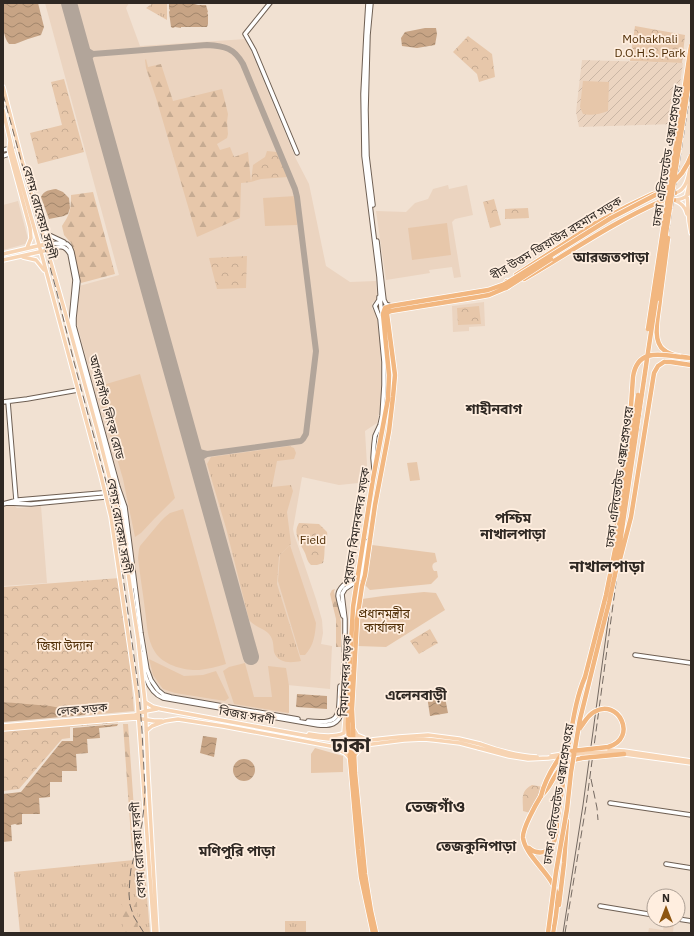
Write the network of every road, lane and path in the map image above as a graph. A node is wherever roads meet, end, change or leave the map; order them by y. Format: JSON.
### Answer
{"nodes":[{"id":1,"x":270,"y":3,"type":"edge"},
{"id":2,"x":370,"y":3,"type":"edge"},
{"id":3,"x":691,"y":46,"type":"edge"},
{"id":4,"x":691,"y":68,"type":"edge"},
{"id":5,"x":3,"y":88,"type":"edge"},
{"id":6,"x":5,"y":104,"type":"edge"},
{"id":7,"x":3,"y":110,"type":"edge"},
{"id":8,"x":10,"y":148,"type":"junction"},
{"id":9,"x":3,"y":150,"type":"edge"},
{"id":10,"x":297,"y":153,"type":"dead end"},
{"id":11,"x":11,"y":154,"type":"junction"},
{"id":12,"x":3,"y":156,"type":"edge"},
{"id":13,"x":691,"y":156,"type":"edge"},
{"id":14,"x":691,"y":162,"type":"edge"},
{"id":15,"x":691,"y":177,"type":"edge"},
{"id":16,"x":691,"y":190,"type":"edge"},
{"id":17,"x":675,"y":193,"type":"joint"},
{"id":18,"x":687,"y":196,"type":"junction"},
{"id":19,"x":674,"y":200,"type":"junction"},
{"id":20,"x":689,"y":221,"type":"junction"},
{"id":21,"x":667,"y":224,"type":"junction"},
{"id":22,"x":42,"y":231,"type":"junction"},
{"id":23,"x":691,"y":233,"type":"edge"},
{"id":24,"x":46,"y":244,"type":"junction"},
{"id":25,"x":66,"y":244,"type":"junction"},
{"id":26,"x":39,"y":246,"type":"junction"},
{"id":27,"x":27,"y":248,"type":"junction"},
{"id":28,"x":48,"y":250,"type":"junction"},
{"id":29,"x":41,"y":252,"type":"junction"},
{"id":30,"x":3,"y":254,"type":"edge"},
{"id":31,"x":22,"y":256,"type":"junction"},
{"id":32,"x":3,"y":260,"type":"edge"},
{"id":33,"x":46,"y":272,"type":"junction"},
{"id":34,"x":505,"y":286,"type":"junction"},
{"id":35,"x":380,"y":292,"type":"junction"},
{"id":36,"x":386,"y":310,"type":"junction"},
{"id":37,"x":380,"y":319,"type":"junction"},
{"id":38,"x":681,"y":357,"type":"junction"},
{"id":39,"x":691,"y":358,"type":"edge"},
{"id":40,"x":691,"y":365,"type":"edge"},
{"id":41,"x":86,"y":388,"type":"junction"},
{"id":42,"x":78,"y":390,"type":"junction"},
{"id":43,"x":9,"y":401,"type":"junction"},
{"id":44,"x":3,"y":402,"type":"edge"},
{"id":45,"x":375,"y":470,"type":"junction"},
{"id":46,"x":373,"y":479,"type":"junction"},
{"id":47,"x":380,"y":480,"type":"junction"},
{"id":48,"x":106,"y":494,"type":"junction"},
{"id":49,"x":114,"y":494,"type":"junction"},
{"id":50,"x":17,"y":502,"type":"junction"},
{"id":51,"x":5,"y":503,"type":"edge"},
{"id":52,"x":125,"y":533,"type":"junction"},
{"id":53,"x":617,"y":540,"type":"junction"},
{"id":54,"x":616,"y":570,"type":"junction"},
{"id":55,"x":358,"y":575,"type":"junction"},
{"id":56,"x":358,"y":584,"type":"junction"},
{"id":57,"x":358,"y":596,"type":"junction"},
{"id":58,"x":635,"y":655,"type":"dead end"},
{"id":59,"x":691,"y":663,"type":"edge"},
{"id":60,"x":349,"y":685,"type":"junction"},
{"id":61,"x":156,"y":691,"type":"junction"},
{"id":62,"x":145,"y":702,"type":"junction"},
{"id":63,"x":161,"y":709,"type":"junction"},
{"id":64,"x":146,"y":711,"type":"junction"},
{"id":65,"x":138,"y":716,"type":"junction"},
{"id":66,"x":146,"y":720,"type":"junction"},
{"id":67,"x":165,"y":721,"type":"junction"},
{"id":68,"x":3,"y":726,"type":"edge"},
{"id":69,"x":353,"y":728,"type":"junction"},
{"id":70,"x":3,"y":729,"type":"edge"},
{"id":71,"x":146,"y":731,"type":"junction"},
{"id":72,"x":300,"y":735,"type":"junction"},
{"id":73,"x":351,"y":738,"type":"junction"},
{"id":74,"x":371,"y":742,"type":"junction"},
{"id":75,"x":327,"y":745,"type":"junction"},
{"id":76,"x":480,"y":746,"type":"junction"},
{"id":77,"x":352,"y":747,"type":"junction"},
{"id":78,"x":560,"y":754,"type":"junction"},
{"id":79,"x":624,"y":754,"type":"junction"},
{"id":80,"x":352,"y":757,"type":"junction"},
{"id":81,"x":691,"y":762,"type":"edge"},
{"id":82,"x":541,"y":796,"type":"junction"},
{"id":83,"x":610,"y":803,"type":"dead end"},
{"id":84,"x":567,"y":809,"type":"junction"},
{"id":85,"x":691,"y":815,"type":"edge"},
{"id":86,"x":526,"y":845,"type":"junction"},
{"id":87,"x":666,"y":864,"type":"dead end"},
{"id":88,"x":691,"y":868,"type":"edge"},
{"id":89,"x":600,"y":906,"type":"dead end"},
{"id":90,"x":646,"y":914,"type":"edge"},
{"id":91,"x":373,"y":927,"type":"junction"},
{"id":92,"x":154,"y":933,"type":"edge"},
{"id":93,"x":158,"y":933,"type":"edge"},
{"id":94,"x":373,"y":933,"type":"edge"},
{"id":95,"x":376,"y":933,"type":"edge"},
{"id":96,"x":548,"y":933,"type":"edge"},
{"id":97,"x":554,"y":933,"type":"edge"}],
"edges":[{"from":1,"to":10,"type":"main road"},
{"from":2,"to":35,"type":"main road"},
{"from":2,"to":36,"type":"main road"},
{"from":3,"to":53,"type":"highway","name":"ঢাকা এলিভেটেড এক্সপ্রেসওয়ে","bridge":true},
{"from":4,"to":21,"type":"highway","name":"ঢাকা এলিভেটেড এক্সপ্রেসওয়ে","bridge":true},
{"from":5,"to":6,"type":"main road","name":"বেগম রোকেয়া সরণী"},
{"from":6,"to":22,"type":"main road","name":"বেগম রোকেয়া সরণী"},
{"from":7,"to":8,"type":"main road","name":"বেগম রোকেয়া সরণী"},
{"from":8,"to":9,"type":"main road"},
{"from":8,"to":11,"type":"main road","name":"বেগম রোকেয়া সরণী"},
{"from":11,"to":12,"type":"main road"},
{"from":11,"to":26,"type":"main road","name":"বেগম রোকেয়া সরণী"},
{"from":11,"to":27,"type":"main road"},
{"from":13,"to":34,"type":"highway","bridge":true},
{"from":14,"to":17,"type":"main road","name":"বীর উত্তম জিয়াউর রহমান সড়ক"},
{"from":14,"to":34,"type":"highway","bridge":true},
{"from":15,"to":18,"type":"main road"},
{"from":16,"to":18,"type":"main road"},
{"from":17,"to":34,"type":"highway","name":"বীর উত্তম জিয়াউর রহমান সড়ক"},
{"from":18,"to":19,"type":"main road","name":"বীর উত্তম জিয়াউর রহমান সড়ক"},
{"from":18,"to":20,"type":"main road"},
{"from":19,"to":20,"type":"main road"},
{"from":19,"to":34,"type":"highway","name":"বীর উত্তম জিয়াউর রহমান সড়ক"},
{"from":20,"to":23,"type":"main road"},
{"from":21,"to":38,"type":"highway","bridge":true},
{"from":21,"to":54,"type":"highway","name":"ঢাকা এলিভেটেড এক্সপ্রেসওয়ে","bridge":true},
{"from":22,"to":24,"type":"main road","name":"বেগম রোকেয়া সরণী"},
{"from":22,"to":25,"type":"main road"},
{"from":24,"to":25,"type":"main road"},
{"from":24,"to":26,"type":"main road"},
{"from":24,"to":28,"type":"main road","name":"বেগম রোকেয়া সরণী"},
{"from":25,"to":61,"type":"main road","name":"আগারগাঁও লিংক রোড"},
{"from":26,"to":27,"type":"main road"},
{"from":26,"to":29,"type":"main road","name":"বেগম রোকেয়া সরণী"},
{"from":27,"to":30,"type":"main road"},
{"from":28,"to":29,"type":"main road"},
{"from":28,"to":41,"type":"main road","name":"বেগম রোকেয়া সরণী"},
{"from":28,"to":52,"type":"main road","name":"আগারগাঁও লিংক রোড"},
{"from":29,"to":31,"type":"main road"},
{"from":29,"to":33,"type":"main road","name":"বেগম রোকেয়া সরণী"},
{"from":31,"to":32,"type":"main road"},
{"from":31,"to":33,"type":"main road"},
{"from":33,"to":42,"type":"main road","name":"বেগম রোকেয়া সরণী"},
{"from":34,"to":36,"type":"highway","name":"বীর উত্তম জিয়াউর রহমান সড়ক"},
{"from":35,"to":36,"type":"main road"},
{"from":35,"to":37,"type":"main road"},
{"from":36,"to":37,"type":"main road"},
{"from":36,"to":45,"type":"highway","name":"পুরাতন বিমানবন্দর সড়ক"},
{"from":36,"to":47,"type":"highway","name":"বিমানবন্দর সড়ক"},
{"from":37,"to":45,"type":"main road"},
{"from":38,"to":39,"type":"highway"},
{"from":38,"to":53,"type":"highway","bridge":true},
{"from":40,"to":54,"type":"highway","bridge":true},
{"from":41,"to":42,"type":"main road"},
{"from":41,"to":49,"type":"main road","name":"বেগম রোকেয়া সরণী"},
{"from":42,"to":43,"type":"main road"},
{"from":42,"to":48,"type":"main road","name":"বেগম রোকেয়া সরণী"},
{"from":43,"to":44,"type":"main road"},
{"from":43,"to":50,"type":"main road"},
{"from":45,"to":46,"type":"highway","name":"পুরাতন বিমানবন্দর সড়ক"},
{"from":46,"to":47,"type":"highway"},
{"from":46,"to":55,"type":"highway","name":"পুরাতন বিমানবন্দর সড়ক"},
{"from":47,"to":56,"type":"highway","name":"বিমানবন্দর সড়ক"},
{"from":48,"to":49,"type":"main road"},
{"from":48,"to":50,"type":"main road"},
{"from":48,"to":65,"type":"main road","name":"বেগম রোকেয়া সরণী"},
{"from":49,"to":52,"type":"main road","name":"বেগম রোকেয়া সরণী"},
{"from":49,"to":62,"type":"main road","name":"বেগম রোকেয়া সরণী"},
{"from":50,"to":51,"type":"main road"},
{"from":52,"to":61,"type":"main road","name":"আগারগাঁও লিংক রোড"},
{"from":53,"to":86,"type":"highway","name":"ঢাকা এলিভেটেড এক্সপ্রেসওয়ে","bridge":true},
{"from":54,"to":84,"type":"highway","name":"ঢাকা এলিভেটেড এক্সপ্রেসওয়ে","bridge":true},
{"from":55,"to":56,"type":"highway","name":"পুরাতন বিমানবন্দর সড়ক"},
{"from":55,"to":61,"type":"main road"},
{"from":56,"to":57,"type":"highway","name":"বিমানবন্দর সড়ক"},
{"from":56,"to":61,"type":"main road"},
{"from":57,"to":60,"type":"highway","name":"পুরাতন বিমানবন্দর সড়ক"},
{"from":57,"to":69,"type":"highway","name":"বিমানবন্দর সড়ক"},
{"from":58,"to":59,"type":"main road"},
{"from":60,"to":72,"type":"main road"},
{"from":60,"to":73,"type":"highway","name":"পুরাতন বিমানবন্দর সড়ক"},
{"from":62,"to":63,"type":"main road","name":"বিজয় সরণী"},
{"from":62,"to":64,"type":"main road","name":"বেগম রোকেয়া সরণী"},
{"from":63,"to":64,"type":"main road","name":"লেক সড়ক"},
{"from":63,"to":72,"type":"main road","name":"বিজয় সরণী"},
{"from":64,"to":65,"type":"main road","name":"লেক সড়ক"},
{"from":64,"to":66,"type":"main road","name":"বেগম রোকেয়া সরণী"},
{"from":65,"to":66,"type":"main road"},
{"from":65,"to":68,"type":"main road","name":"লেক সড়ক"},
{"from":65,"to":70,"type":"main road"},
{"from":65,"to":92,"type":"main road","name":"বেগম রোকেয়া সরণী"},
{"from":66,"to":67,"type":"main road"},
{"from":66,"to":71,"type":"main road","name":"বেগম রোকেয়া সরণী"},
{"from":67,"to":71,"type":"main road","name":"বিজয় সরণী"},
{"from":67,"to":75,"type":"main road","name":"বিজয় সরণী"},
{"from":69,"to":73,"type":"highway","name":"বিমানবন্দর সড়ক"},
{"from":69,"to":74,"type":"main road"},
{"from":71,"to":93,"type":"main road","name":"বেগম রোকেয়া সরণী"},
{"from":72,"to":73,"type":"main road","name":"বিজয় সরণী"},
{"from":73,"to":74,"type":"main road","name":"বিজয় সরণী"},
{"from":73,"to":77,"type":"highway","name":"বিমানবন্দর সড়ক"},
{"from":74,"to":76,"type":"main road"},
{"from":74,"to":77,"type":"main road","name":"বিজয় সরণী"},
{"from":74,"to":80,"type":"main road"},
{"from":75,"to":77,"type":"main road","name":"বিজয় সরণী"},
{"from":75,"to":80,"type":"main road"},
{"from":76,"to":78,"type":"main road","bridge":true},
{"from":76,"to":79,"type":"main road","bridge":true},
{"from":77,"to":80,"type":"highway","name":"বিমানবন্দর সড়ক"},
{"from":78,"to":81,"type":"main road","bridge":true},
{"from":78,"to":82,"type":"highway","bridge":true},
{"from":79,"to":81,"type":"main road","bridge":true},
{"from":79,"to":82,"type":"highway","bridge":true},
{"from":80,"to":91,"type":"highway","name":"বিমানবন্দর সড়ক"},
{"from":82,"to":86,"type":"highway"},
{"from":83,"to":85,"type":"main road"},
{"from":84,"to":96,"type":"highway","name":"ঢাকা এলিভেটেড এক্সপ্রেসওয়ে","bridge":true},
{"from":84,"to":97,"type":"highway","bridge":true},
{"from":86,"to":97,"type":"highway","bridge":true},
{"from":87,"to":88,"type":"main road"},
{"from":89,"to":90,"type":"main road"},
{"from":91,"to":94,"type":"highway","name":"বিমানবন্দর সড়ক"},
{"from":91,"to":95,"type":"highway","name":"বিমানবন্দর সড়ক"}]}
